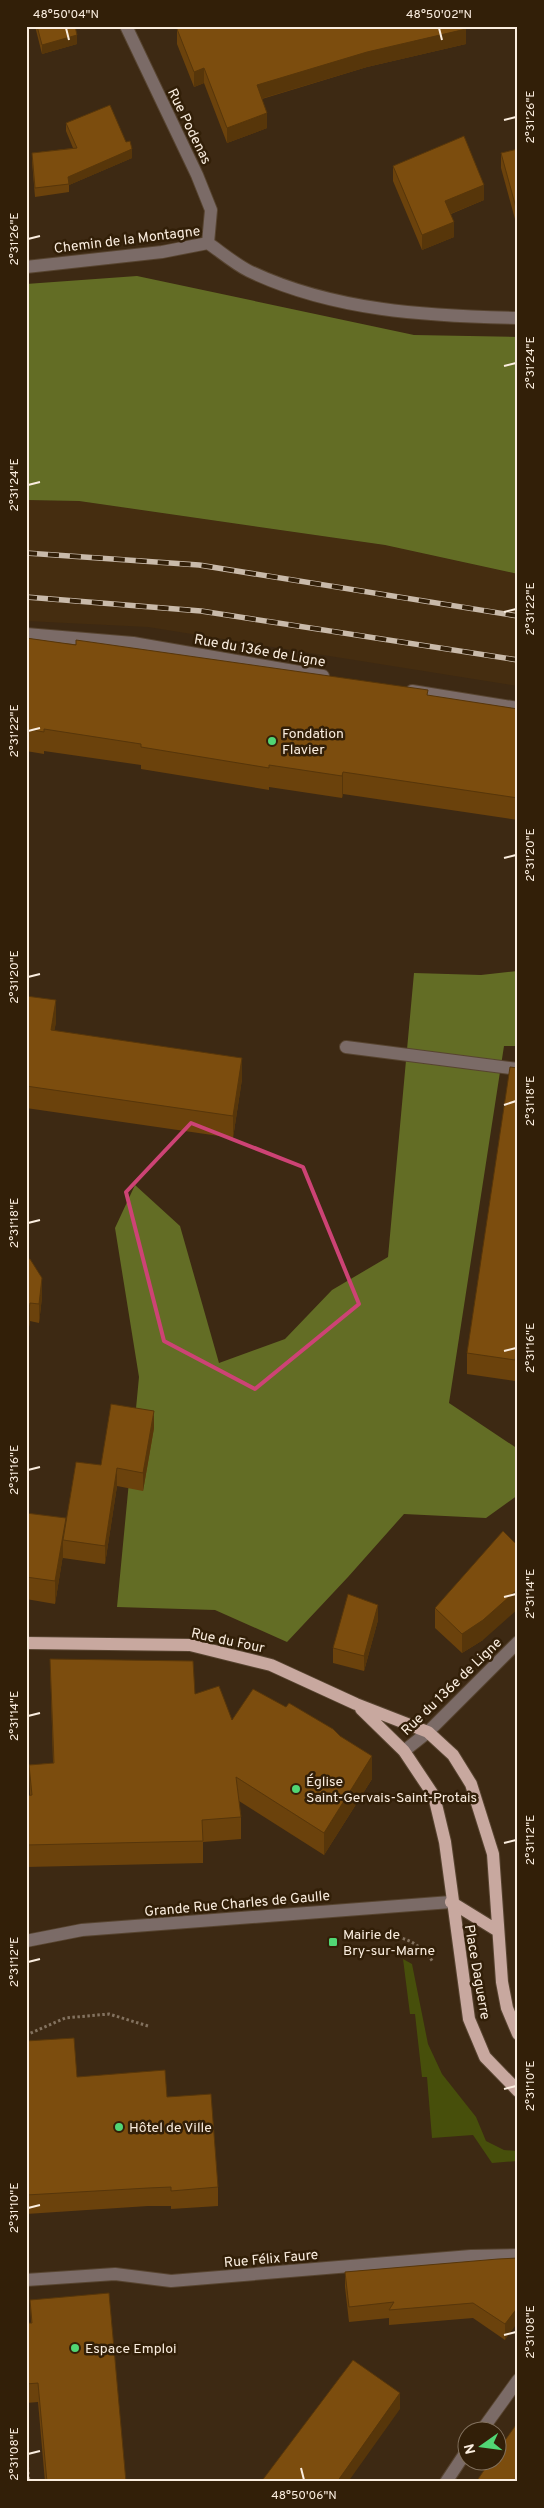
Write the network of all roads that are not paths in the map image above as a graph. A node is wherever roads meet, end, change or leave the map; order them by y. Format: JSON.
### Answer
{"nodes":[{"id":1,"x":126,"y":26,"type":"edge"},
{"id":2,"x":208,"y":243,"type":"junction"},
{"id":3,"x":26,"y":267,"type":"edge"},
{"id":4,"x":518,"y":318,"type":"edge"},
{"id":5,"x":26,"y":634,"type":"edge"},
{"id":6,"x":339,"y":679,"type":"edge"},
{"id":7,"x":397,"y":689,"type":"edge"},
{"id":8,"x":518,"y":708,"type":"edge"},
{"id":9,"x":346,"y":1047,"type":"dead end"},
{"id":10,"x":518,"y":1069,"type":"edge"},
{"id":11,"x":518,"y":1642,"type":"edge"},
{"id":12,"x":26,"y":1643,"type":"edge"},
{"id":13,"x":356,"y":1704,"type":"junction"},
{"id":14,"x":428,"y":1732,"type":"junction"},
{"id":15,"x":404,"y":1751,"type":"junction"},
{"id":16,"x":451,"y":1902,"type":"junction"},
{"id":17,"x":498,"y":1931,"type":"junction"},
{"id":18,"x":26,"y":1941,"type":"edge"},
{"id":19,"x":518,"y":2034,"type":"edge"},
{"id":20,"x":518,"y":2091,"type":"edge"},
{"id":21,"x":518,"y":2255,"type":"edge"},
{"id":22,"x":26,"y":2280,"type":"edge"},
{"id":23,"x":518,"y":2380,"type":"edge"},
{"id":24,"x":489,"y":2420,"type":"edge"},
{"id":25,"x":456,"y":2467,"type":"edge"},
{"id":26,"x":446,"y":2482,"type":"edge"}],
"edges":[{"from":1,"to":2,"type":"street","name":"Rue Podenas"},
{"from":2,"to":3,"type":"street","name":"Chemin de la Montagne"},
{"from":2,"to":4,"type":"street","name":"Chemin de la Montagne"},
{"from":5,"to":6,"type":"street","name":"Rue du 136e de Ligne"},
{"from":7,"to":8,"type":"street"},
{"from":9,"to":10,"type":"street"},
{"from":11,"to":14,"type":"street","name":"Rue du 136e de Ligne"},
{"from":12,"to":13,"type":"main road","name":"Rue du Four"},
{"from":13,"to":14,"type":"main road","name":"Rue du Four"},
{"from":13,"to":15,"type":"main road","name":"Place Daguerre"},
{"from":14,"to":15,"type":"street","name":"Rue du 136e de Ligne"},
{"from":14,"to":17,"type":"main road","name":"Place Daguerre"},
{"from":15,"to":16,"type":"main road","name":"Place Daguerre"},
{"from":16,"to":17,"type":"main road"},
{"from":16,"to":18,"type":"street","name":"Grande Rue Charles de Gaulle"},
{"from":16,"to":20,"type":"main road","name":"Place Daguerre"},
{"from":17,"to":19,"type":"main road","name":"Place Daguerre"},
{"from":21,"to":22,"type":"street","name":"Rue Félix Faure"},
{"from":23,"to":24,"type":"street"},
{"from":25,"to":26,"type":"street"}]}
